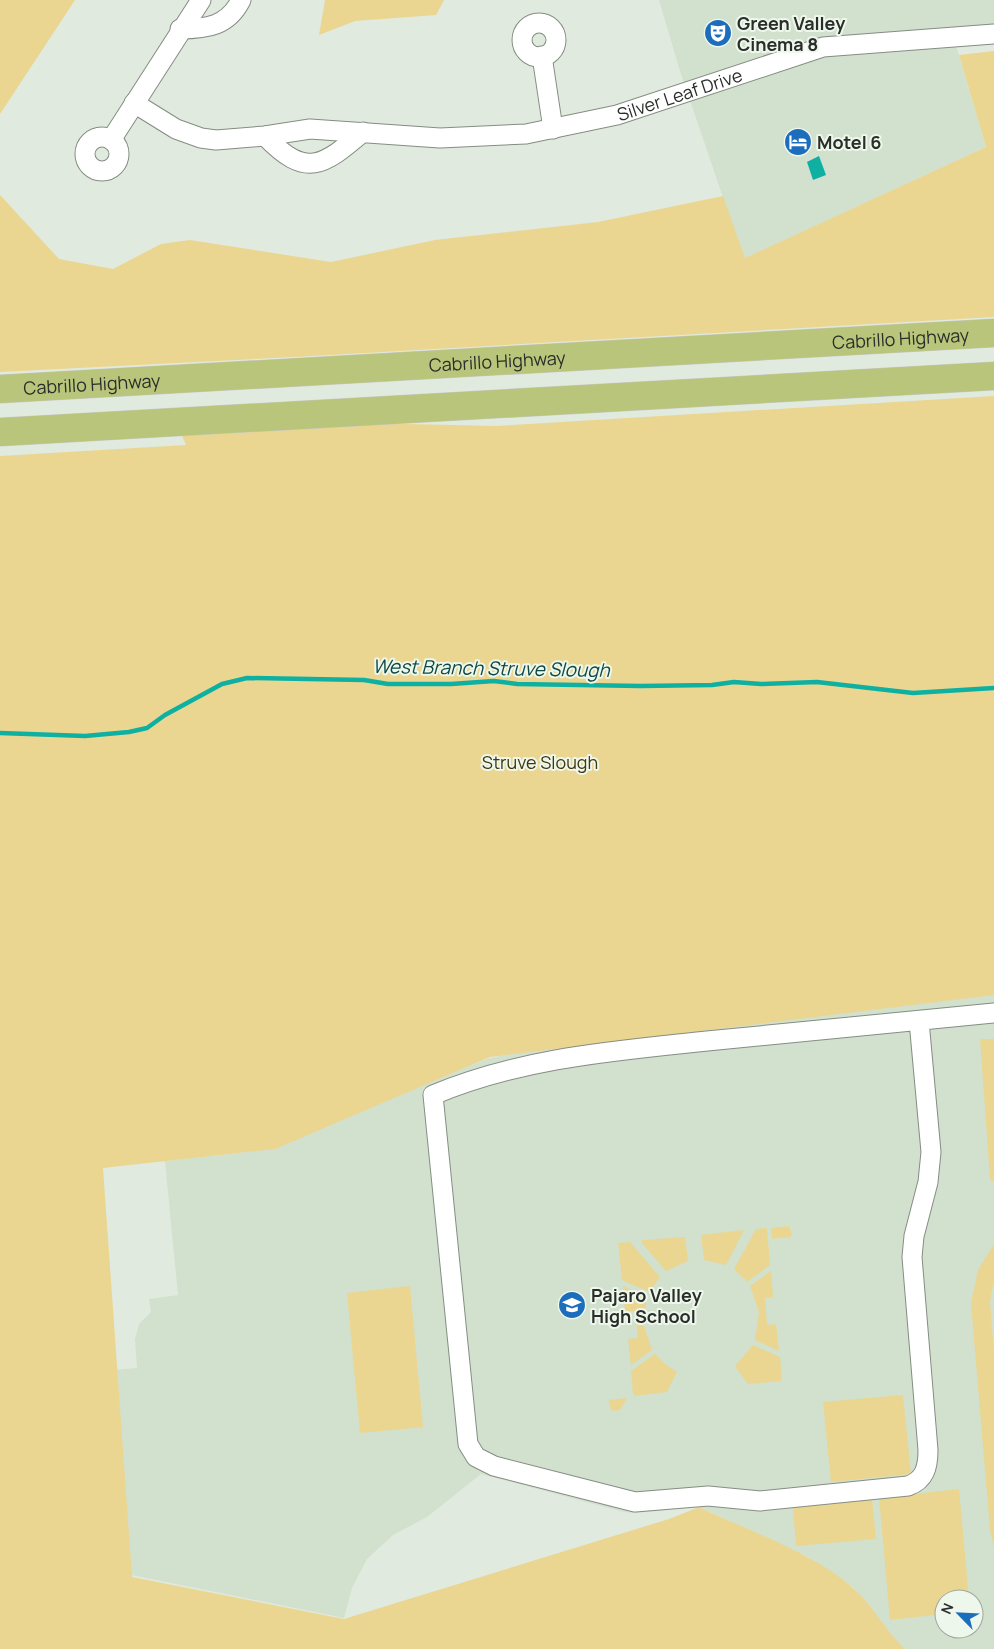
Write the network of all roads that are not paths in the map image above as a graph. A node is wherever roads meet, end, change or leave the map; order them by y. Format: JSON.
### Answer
{"nodes":[{"id":1,"x":200,"y":0,"type":"edge"},
{"id":2,"x":241,"y":0,"type":"edge"},
{"id":3,"x":180,"y":29,"type":"junction"},
{"id":4,"x":994,"y":34,"type":"edge"},
{"id":5,"x":542,"y":56,"type":"dead end"},
{"id":6,"x":134,"y":103,"type":"junction"},
{"id":7,"x":553,"y":130,"type":"junction"},
{"id":8,"x":363,"y":132,"type":"junction"},
{"id":9,"x":265,"y":136,"type":"junction"},
{"id":10,"x":112,"y":140,"type":"dead end"},
{"id":11,"x":994,"y":333,"type":"edge"},
{"id":12,"x":994,"y":376,"type":"edge"},
{"id":13,"x":0,"y":389,"type":"edge"},
{"id":14,"x":0,"y":432,"type":"edge"},
{"id":15,"x":994,"y":1013,"type":"edge"},
{"id":16,"x":918,"y":1021,"type":"junction"}],
"edges":[{"from":1,"to":3,"type":"street"},
{"from":2,"to":3,"type":"street"},
{"from":3,"to":6,"type":"street"},
{"from":4,"to":7,"type":"street","name":"Silver Leaf Drive"},
{"from":5,"to":7,"type":"street"},
{"from":6,"to":9,"type":"street","name":"Silver Leaf Drive"},
{"from":6,"to":10,"type":"street"},
{"from":7,"to":8,"type":"street","name":"Silver Leaf Drive"},
{"from":8,"to":9,"type":"street","name":"Silver Leaf Drive"},
{"from":8,"to":9,"type":"street"},
{"from":11,"to":13,"type":"highway","name":"Cabrillo Highway"},
{"from":12,"to":14,"type":"highway"},
{"from":15,"to":16,"type":"street"},
{"from":16,"to":16,"type":"street"}]}
